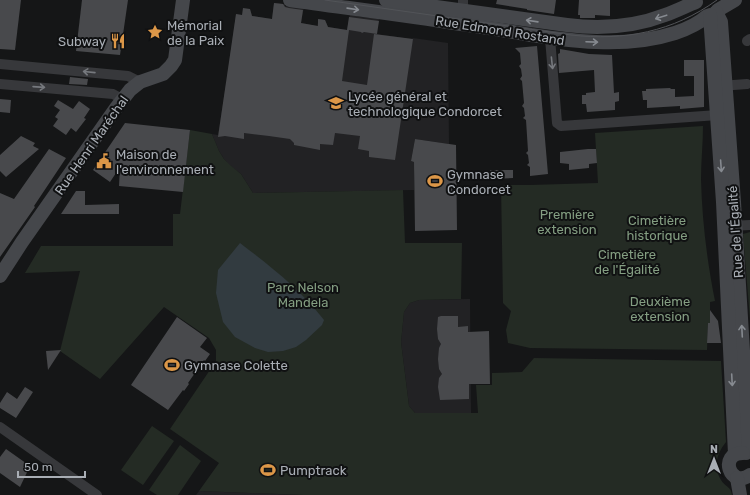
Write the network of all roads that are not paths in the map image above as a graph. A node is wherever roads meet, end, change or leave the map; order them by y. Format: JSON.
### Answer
{"nodes":[{"id":1,"x":183,"y":0,"type":"edge"},
{"id":2,"x":290,"y":0,"type":"edge"},
{"id":3,"x":386,"y":0,"type":"edge"},
{"id":4,"x":734,"y":0,"type":"edge"},
{"id":5,"x":697,"y":1,"type":"edge"},
{"id":6,"x":463,"y":5,"type":"edge"},
{"id":7,"x":713,"y":11,"type":"edge"},
{"id":8,"x":550,"y":38,"type":"junction"},
{"id":9,"x":0,"y":64,"type":"edge"},
{"id":10,"x":115,"y":74,"type":"junction"},
{"id":11,"x":140,"y":82,"type":"junction"},
{"id":12,"x":0,"y":84,"type":"edge"},
{"id":13,"x":748,"y":84,"type":"dead end"},
{"id":14,"x":721,"y":86,"type":"junction"},
{"id":15,"x":109,"y":93,"type":"junction"},
{"id":16,"x":122,"y":99,"type":"junction"},
{"id":17,"x":718,"y":115,"type":"junction"},
{"id":18,"x":750,"y":225,"type":"edge"},
{"id":19,"x":730,"y":226,"type":"junction"},
{"id":20,"x":0,"y":276,"type":"edge"},
{"id":21,"x":0,"y":427,"type":"edge"},
{"id":22,"x":744,"y":455,"type":"edge"},
{"id":23,"x":746,"y":478,"type":"edge"},
{"id":24,"x":97,"y":495,"type":"edge"},
{"id":25,"x":740,"y":495,"type":"edge"}],
"edges":[{"from":1,"to":11,"type":"street","name":"Rue Henri Maréchal"},
{"from":2,"to":8,"type":"street","name":"Rue Edmond Rostand","one_way":true},
{"from":3,"to":6,"type":"street","name":"Rue Edmond Rostand"},
{"from":4,"to":7,"type":"street","name":"Rue Edmond Rostand"},
{"from":5,"to":6,"type":"street","name":"Rue Edmond Rostand","one_way":true},
{"from":5,"to":7,"type":"street"},
{"from":8,"to":7,"type":"street","name":"Rue Edmond Rostand","one_way":true},
{"from":7,"to":14,"type":"street","name":"Rue de l'Égalité"},
{"from":8,"to":17,"type":"street","one_way":true},
{"from":10,"to":9,"type":"street","one_way":true},
{"from":10,"to":11,"type":"street"},
{"from":10,"to":15,"type":"street"},
{"from":11,"to":16,"type":"street","name":"Rue Henri Maréchal"},
{"from":12,"to":15,"type":"street","one_way":true},
{"from":13,"to":14,"type":"street"},
{"from":14,"to":17,"type":"street","name":"Rue de l'Égalité"},
{"from":14,"to":19,"type":"street","name":"Rue de l'Égalité"},
{"from":15,"to":16,"type":"street"},
{"from":16,"to":20,"type":"street","name":"Rue Henri Maréchal"},
{"from":17,"to":19,"type":"street","name":"Rue de l'Égalité","one_way":true},
{"from":18,"to":19,"type":"street"},
{"from":19,"to":22,"type":"street","name":"Rue de l'Égalité"},
{"from":21,"to":24,"type":"street"},
{"from":22,"to":23,"type":"street","name":"Rue de l'Égalité"},
{"from":23,"to":25,"type":"street"}]}
